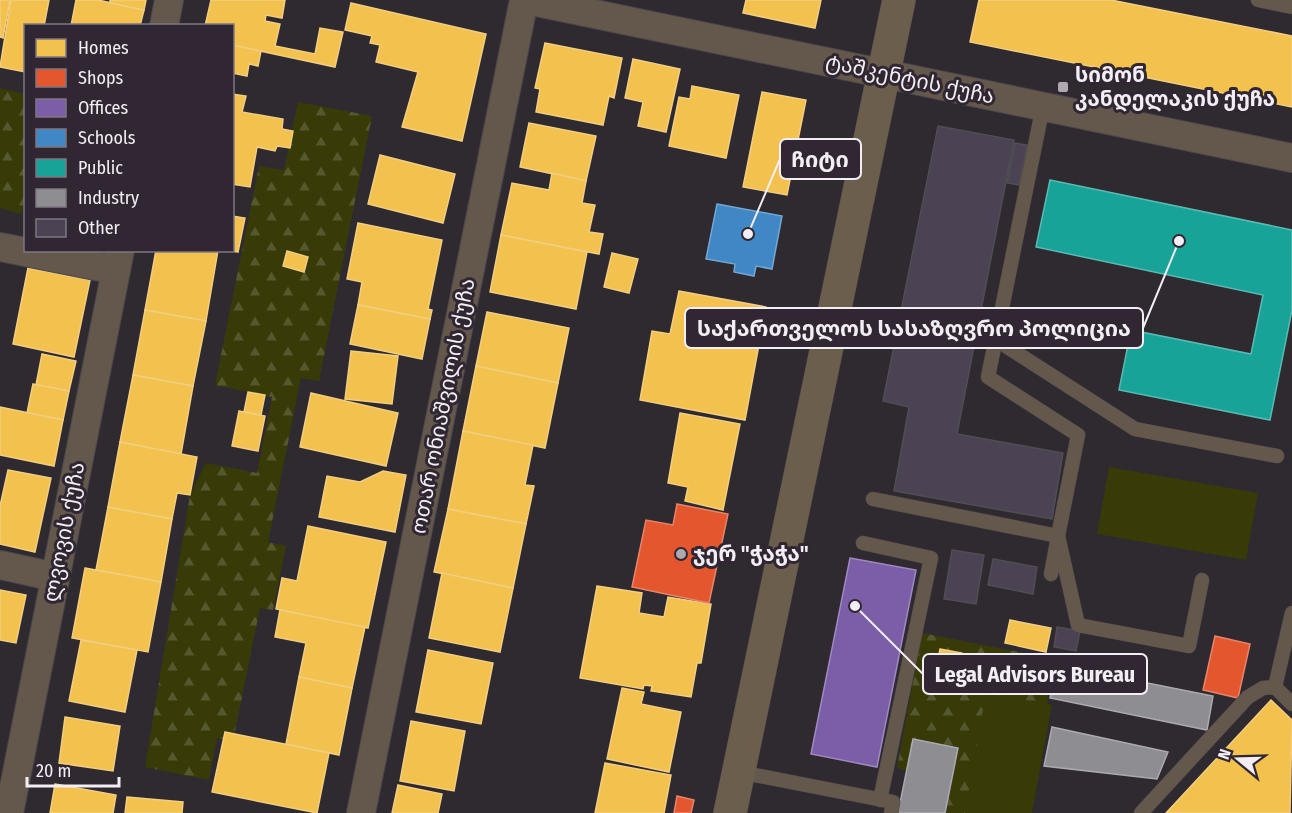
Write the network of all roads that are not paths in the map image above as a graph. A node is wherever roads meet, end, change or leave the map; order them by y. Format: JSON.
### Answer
{"nodes":[{"id":1,"x":169,"y":0,"type":"edge"},
{"id":2,"x":526,"y":0,"type":"edge"},
{"id":3,"x":899,"y":0,"type":"edge"},
{"id":4,"x":1258,"y":0,"type":"edge"},
{"id":5,"x":1292,"y":7,"type":"edge"},
{"id":6,"x":164,"y":24,"type":"edge"},
{"id":7,"x":884,"y":74,"type":"junction"},
{"id":8,"x":1043,"y":106,"type":"junction"},
{"id":9,"x":1292,"y":158,"type":"edge"},
{"id":10,"x":0,"y":247,"type":"edge"},
{"id":11,"x":24,"y":250,"type":"edge"},
{"id":12,"x":45,"y":252,"type":"edge"},
{"id":13,"x":118,"y":260,"type":"edge"},
{"id":14,"x":995,"y":339,"type":"junction"},
{"id":15,"x":1277,"y":456,"type":"dead end"},
{"id":16,"x":873,"y":499,"type":"dead end"},
{"id":17,"x":1058,"y":536,"type":"junction"},
{"id":18,"x":863,"y":543,"type":"dead end"},
{"id":19,"x":0,"y":565,"type":"edge"},
{"id":20,"x":1051,"y":574,"type":"dead end"},
{"id":21,"x":55,"y":577,"type":"junction"},
{"id":22,"x":1202,"y":580,"type":"dead end"},
{"id":23,"x":1292,"y":613,"type":"edge"},
{"id":24,"x":1275,"y":687,"type":"junction"},
{"id":25,"x":1292,"y":704,"type":"edge"},
{"id":26,"x":739,"y":772,"type":"junction"},
{"id":27,"x":880,"y":800,"type":"junction"},
{"id":28,"x":9,"y":813,"type":"edge"},
{"id":29,"x":361,"y":813,"type":"edge"},
{"id":30,"x":730,"y":813,"type":"edge"},
{"id":31,"x":891,"y":813,"type":"edge"},
{"id":32,"x":1141,"y":813,"type":"edge"}],
"edges":[{"from":1,"to":6,"type":"street"},
{"from":2,"to":7,"type":"street","name":"ტაშკენტის ქუჩა"},
{"from":2,"to":29,"type":"street","name":"ოთარ ონიაშვილის ქუჩა"},
{"from":3,"to":7,"type":"main road"},
{"from":4,"to":5,"type":"lane"},
{"from":7,"to":8,"type":"street","name":"ტაშკენტის ქუჩა"},
{"from":7,"to":26,"type":"main road"},
{"from":8,"to":9,"type":"street","name":"ტაშკენტის ქუჩა"},
{"from":8,"to":14,"type":"lane"},
{"from":10,"to":11,"type":"street"},
{"from":12,"to":13,"type":"street"},
{"from":13,"to":21,"type":"street","name":"ლვოვის ქუჩა"},
{"from":14,"to":15,"type":"lane"},
{"from":14,"to":17,"type":"lane"},
{"from":16,"to":17,"type":"lane"},
{"from":17,"to":20,"type":"lane"},
{"from":17,"to":22,"type":"lane"},
{"from":18,"to":27,"type":"lane"},
{"from":19,"to":21,"type":"street"},
{"from":21,"to":28,"type":"street","name":"ლვოვის ქუჩა"},
{"from":23,"to":24,"type":"lane"},
{"from":24,"to":25,"type":"lane"},
{"from":24,"to":32,"type":"lane"},
{"from":26,"to":27,"type":"lane"},
{"from":26,"to":30,"type":"main road"},
{"from":27,"to":31,"type":"lane"}]}
